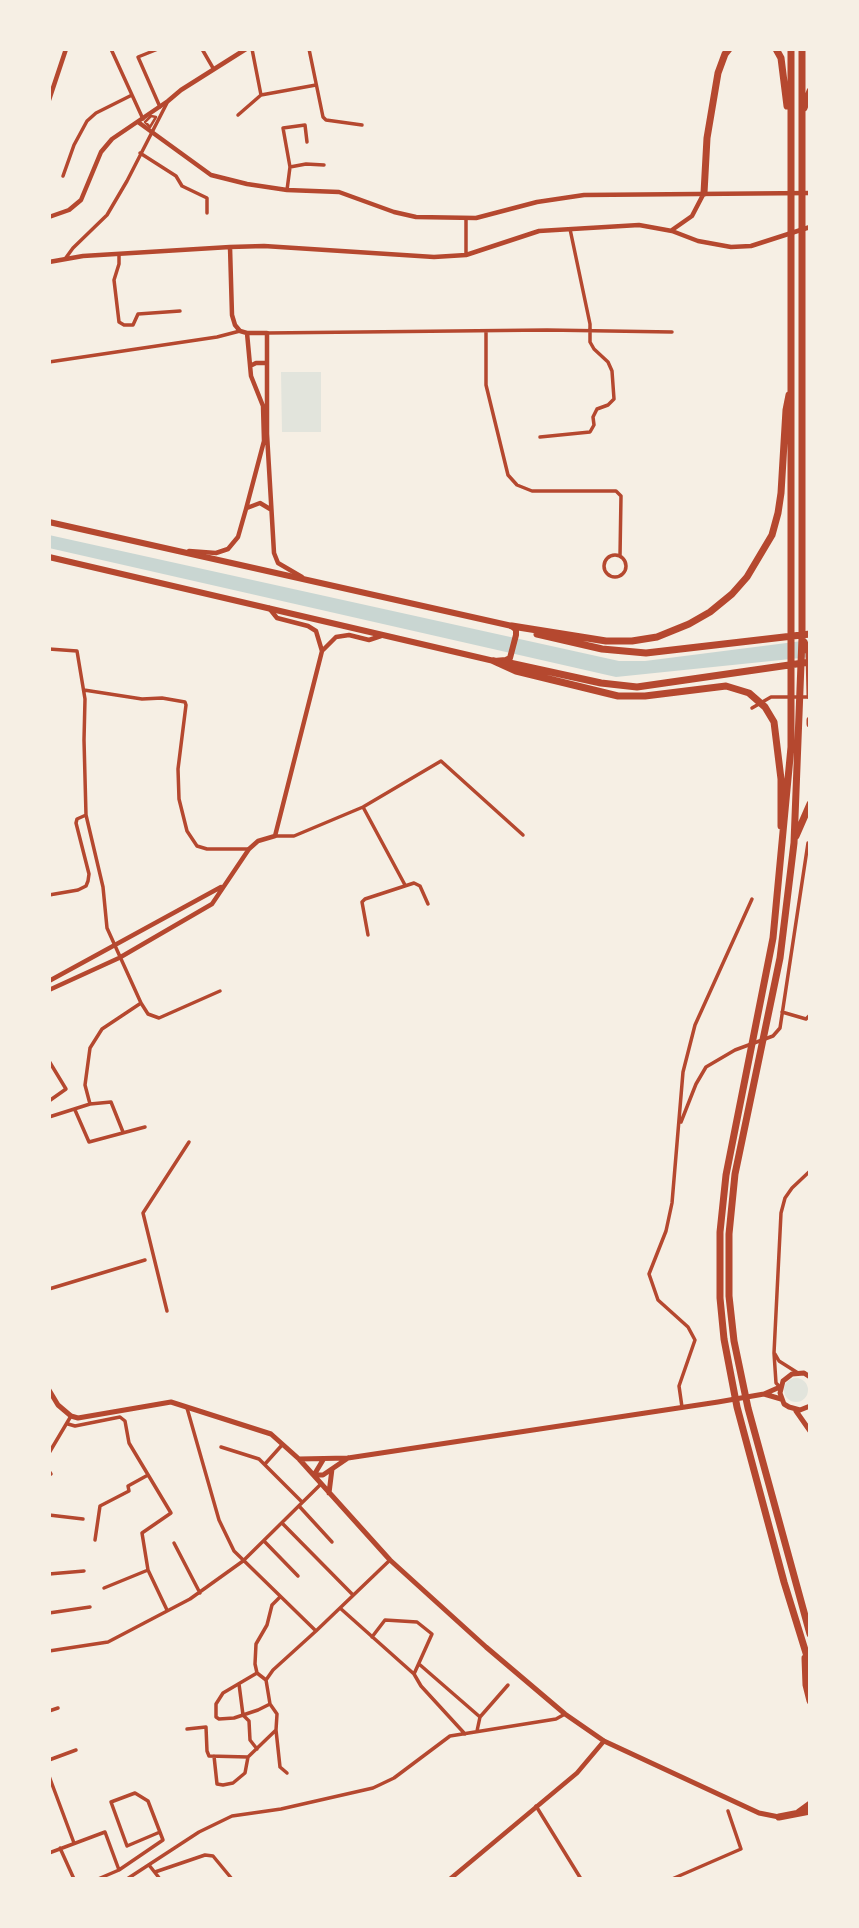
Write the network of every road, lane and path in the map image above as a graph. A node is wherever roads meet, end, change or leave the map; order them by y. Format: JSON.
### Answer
{"nodes":[{"id":1,"x":65,"y":49,"type":"edge"},
{"id":2,"x":111,"y":49,"type":"edge"},
{"id":3,"x":158,"y":49,"type":"edge"},
{"id":4,"x":202,"y":49,"type":"edge"},
{"id":5,"x":246,"y":49,"type":"edge"},
{"id":6,"x":252,"y":49,"type":"edge"},
{"id":7,"x":309,"y":49,"type":"edge"},
{"id":8,"x":735,"y":49,"type":"edge"},
{"id":9,"x":776,"y":49,"type":"edge"},
{"id":10,"x":791,"y":49,"type":"edge"},
{"id":11,"x":802,"y":49,"type":"edge"},
{"id":12,"x":727,"y":51,"type":"edge"},
{"id":13,"x":213,"y":68,"type":"junction"},
{"id":14,"x":316,"y":85,"type":"junction"},
{"id":15,"x":810,"y":91,"type":"edge"},
{"id":16,"x":132,"y":95,"type":"junction"},
{"id":17,"x":261,"y":95,"type":"junction"},
{"id":18,"x":49,"y":100,"type":"edge"},
{"id":19,"x":168,"y":101,"type":"junction"},
{"id":20,"x":160,"y":107,"type":"junction"},
{"id":21,"x":238,"y":115,"type":"dead end"},
{"id":22,"x":790,"y":122,"type":"junction"},
{"id":23,"x":144,"y":123,"type":"junction"},
{"id":24,"x":362,"y":125,"type":"dead end"},
{"id":25,"x":801,"y":132,"type":"junction"},
{"id":26,"x":307,"y":142,"type":"dead end"},
{"id":27,"x":140,"y":153,"type":"junction"},
{"id":28,"x":324,"y":164,"type":"dead end"},
{"id":29,"x":290,"y":167,"type":"junction"},
{"id":30,"x":63,"y":176,"type":"dead end"},
{"id":31,"x":287,"y":190,"type":"junction"},
{"id":32,"x":810,"y":192,"type":"edge"},
{"id":33,"x":704,"y":193,"type":"junction"},
{"id":34,"x":208,"y":213,"type":"dead end"},
{"id":35,"x":49,"y":217,"type":"edge"},
{"id":36,"x":466,"y":218,"type":"junction"},
{"id":37,"x":810,"y":227,"type":"edge"},
{"id":38,"x":570,"y":229,"type":"junction"},
{"id":39,"x":672,"y":231,"type":"junction"},
{"id":40,"x":230,"y":247,"type":"junction"},
{"id":41,"x":119,"y":254,"type":"junction"},
{"id":42,"x":466,"y":255,"type":"junction"},
{"id":43,"x":65,"y":259,"type":"junction"},
{"id":44,"x":49,"y":262,"type":"edge"},
{"id":45,"x":180,"y":311,"type":"dead end"},
{"id":46,"x":240,"y":331,"type":"junction"},
{"id":47,"x":486,"y":331,"type":"junction"},
{"id":48,"x":590,"y":331,"type":"junction"},
{"id":49,"x":672,"y":332,"type":"dead end"},
{"id":50,"x":247,"y":333,"type":"junction"},
{"id":51,"x":267,"y":333,"type":"junction"},
{"id":52,"x":49,"y":362,"type":"edge"},
{"id":53,"x":266,"y":363,"type":"junction"},
{"id":54,"x":250,"y":366,"type":"junction"},
{"id":55,"x":267,"y":381,"type":"junction"},
{"id":56,"x":792,"y":381,"type":"junction"},
{"id":57,"x":254,"y":382,"type":"junction"},
{"id":58,"x":540,"y":437,"type":"dead end"},
{"id":59,"x":246,"y":509,"type":"junction"},
{"id":60,"x":271,"y":510,"type":"junction"},
{"id":61,"x":49,"y":522,"type":"edge"},
{"id":62,"x":175,"y":550,"type":"junction"},
{"id":63,"x":49,"y":556,"type":"edge"},
{"id":64,"x":620,"y":556,"type":"junction"},
{"id":65,"x":314,"y":582,"type":"junction"},
{"id":66,"x":268,"y":608,"type":"junction"},
{"id":67,"x":512,"y":626,"type":"junction"},
{"id":68,"x":386,"y":634,"type":"junction"},
{"id":69,"x":806,"y":636,"type":"edge"},
{"id":70,"x":49,"y":649,"type":"edge"},
{"id":71,"x":322,"y":651,"type":"junction"},
{"id":72,"x":494,"y":661,"type":"junction"},
{"id":73,"x":810,"y":662,"type":"edge"},
{"id":74,"x":84,"y":690,"type":"junction"},
{"id":75,"x":810,"y":696,"type":"edge"},
{"id":76,"x":752,"y":708,"type":"dead end"},
{"id":77,"x":810,"y":804,"type":"edge"},
{"id":78,"x":363,"y":807,"type":"junction"},
{"id":79,"x":86,"y":815,"type":"junction"},
{"id":80,"x":523,"y":835,"type":"dead end"},
{"id":81,"x":275,"y":836,"type":"junction"},
{"id":82,"x":794,"y":843,"type":"junction"},
{"id":83,"x":810,"y":843,"type":"edge"},
{"id":84,"x":783,"y":845,"type":"junction"},
{"id":85,"x":249,"y":849,"type":"junction"},
{"id":86,"x":405,"y":885,"type":"junction"},
{"id":87,"x":221,"y":887,"type":"junction"},
{"id":88,"x":49,"y":895,"type":"edge"},
{"id":89,"x":752,"y":899,"type":"dead end"},
{"id":90,"x":428,"y":904,"type":"dead end"},
{"id":91,"x":368,"y":934,"type":"dead end"},
{"id":92,"x":114,"y":946,"type":"junction"},
{"id":93,"x":119,"y":958,"type":"junction"},
{"id":94,"x":49,"y":981,"type":"edge"},
{"id":95,"x":49,"y":990,"type":"edge"},
{"id":96,"x":220,"y":991,"type":"dead end"},
{"id":97,"x":141,"y":1003,"type":"junction"},
{"id":98,"x":782,"y":1012,"type":"junction"},
{"id":99,"x":810,"y":1015,"type":"edge"},
{"id":100,"x":49,"y":1061,"type":"edge"},
{"id":101,"x":49,"y":1101,"type":"edge"},
{"id":102,"x":90,"y":1104,"type":"junction"},
{"id":103,"x":75,"y":1110,"type":"junction"},
{"id":104,"x":49,"y":1117,"type":"edge"},
{"id":105,"x":145,"y":1126,"type":"dead end"},
{"id":106,"x":678,"y":1127,"type":"junction"},
{"id":107,"x":123,"y":1132,"type":"junction"},
{"id":108,"x":189,"y":1142,"type":"dead end"},
{"id":109,"x":810,"y":1171,"type":"edge"},
{"id":110,"x":145,"y":1260,"type":"dead end"},
{"id":111,"x":49,"y":1289,"type":"edge"},
{"id":112,"x":167,"y":1311,"type":"dead end"},
{"id":113,"x":774,"y":1353,"type":"junction"},
{"id":114,"x":798,"y":1373,"type":"junction"},
{"id":115,"x":810,"y":1377,"type":"edge"},
{"id":116,"x":780,"y":1387,"type":"junction"},
{"id":117,"x":49,"y":1390,"type":"edge"},
{"id":118,"x":764,"y":1394,"type":"junction"},
{"id":119,"x":781,"y":1399,"type":"junction"},
{"id":120,"x":186,"y":1406,"type":"junction"},
{"id":121,"x":682,"y":1407,"type":"junction"},
{"id":122,"x":810,"y":1407,"type":"edge"},
{"id":123,"x":795,"y":1410,"type":"junction"},
{"id":124,"x":71,"y":1416,"type":"junction"},
{"id":125,"x":68,"y":1424,"type":"junction"},
{"id":126,"x":809,"y":1429,"type":"edge"},
{"id":127,"x":283,"y":1444,"type":"junction"},
{"id":128,"x":221,"y":1447,"type":"dead end"},
{"id":129,"x":49,"y":1453,"type":"edge"},
{"id":130,"x":348,"y":1458,"type":"junction"},
{"id":131,"x":299,"y":1459,"type":"junction"},
{"id":132,"x":323,"y":1460,"type":"junction"},
{"id":133,"x":265,"y":1464,"type":"junction"},
{"id":134,"x":332,"y":1469,"type":"junction"},
{"id":135,"x":148,"y":1475,"type":"junction"},
{"id":136,"x":314,"y":1475,"type":"junction"},
{"id":137,"x":321,"y":1483,"type":"junction"},
{"id":138,"x":329,"y":1493,"type":"junction"},
{"id":139,"x":300,"y":1504,"type":"junction"},
{"id":140,"x":49,"y":1515,"type":"edge"},
{"id":141,"x":83,"y":1519,"type":"dead end"},
{"id":142,"x":282,"y":1523,"type":"junction"},
{"id":143,"x":95,"y":1540,"type":"dead end"},
{"id":144,"x":264,"y":1541,"type":"junction"},
{"id":145,"x":332,"y":1542,"type":"dead end"},
{"id":146,"x":174,"y":1543,"type":"dead end"},
{"id":147,"x":390,"y":1560,"type":"junction"},
{"id":148,"x":243,"y":1562,"type":"junction"},
{"id":149,"x":148,"y":1570,"type":"junction"},
{"id":150,"x":84,"y":1572,"type":"dead end"},
{"id":151,"x":49,"y":1574,"type":"edge"},
{"id":152,"x":298,"y":1576,"type":"dead end"},
{"id":153,"x":104,"y":1588,"type":"dead end"},
{"id":154,"x":200,"y":1593,"type":"junction"},
{"id":155,"x":353,"y":1595,"type":"junction"},
{"id":156,"x":280,"y":1597,"type":"junction"},
{"id":157,"x":801,"y":1604,"type":"junction"},
{"id":158,"x":90,"y":1607,"type":"dead end"},
{"id":159,"x":340,"y":1608,"type":"junction"},
{"id":160,"x":167,"y":1610,"type":"junction"},
{"id":161,"x":49,"y":1613,"type":"edge"},
{"id":162,"x":810,"y":1619,"type":"edge"},
{"id":163,"x":317,"y":1631,"type":"junction"},
{"id":164,"x":810,"y":1634,"type":"edge"},
{"id":165,"x":372,"y":1637,"type":"junction"},
{"id":166,"x":804,"y":1650,"type":"junction"},
{"id":167,"x":49,"y":1651,"type":"edge"},
{"id":168,"x":419,"y":1664,"type":"junction"},
{"id":169,"x":810,"y":1666,"type":"edge"},
{"id":170,"x":257,"y":1673,"type":"junction"},
{"id":171,"x":414,"y":1674,"type":"junction"},
{"id":172,"x":265,"y":1680,"type":"junction"},
{"id":173,"x":239,"y":1684,"type":"junction"},
{"id":174,"x":509,"y":1685,"type":"dead end"},
{"id":175,"x":810,"y":1701,"type":"edge"},
{"id":176,"x":271,"y":1704,"type":"junction"},
{"id":177,"x":58,"y":1708,"type":"dead end"},
{"id":178,"x":49,"y":1711,"type":"edge"},
{"id":179,"x":565,"y":1714,"type":"junction"},
{"id":180,"x":243,"y":1715,"type":"junction"},
{"id":181,"x":480,"y":1717,"type":"junction"},
{"id":182,"x":187,"y":1729,"type":"dead end"},
{"id":183,"x":276,"y":1730,"type":"junction"},
{"id":184,"x":477,"y":1731,"type":"junction"},
{"id":185,"x":465,"y":1734,"type":"junction"},
{"id":186,"x":604,"y":1741,"type":"junction"},
{"id":187,"x":257,"y":1749,"type":"junction"},
{"id":188,"x":76,"y":1750,"type":"dead end"},
{"id":189,"x":214,"y":1756,"type":"junction"},
{"id":190,"x":248,"y":1757,"type":"junction"},
{"id":191,"x":49,"y":1760,"type":"edge"},
{"id":192,"x":287,"y":1773,"type":"dead end"},
{"id":193,"x":49,"y":1776,"type":"edge"},
{"id":194,"x":810,"y":1804,"type":"edge"},
{"id":195,"x":536,"y":1805,"type":"junction"},
{"id":196,"x":728,"y":1811,"type":"dead end"},
{"id":197,"x":810,"y":1811,"type":"edge"},
{"id":198,"x":795,"y":1814,"type":"junction"},
{"id":199,"x":779,"y":1817,"type":"joint"},
{"id":200,"x":160,"y":1832,"type":"junction"},
{"id":201,"x":74,"y":1843,"type":"junction"},
{"id":202,"x":60,"y":1848,"type":"junction"},
{"id":203,"x":49,"y":1853,"type":"edge"},
{"id":204,"x":149,"y":1865,"type":"junction"},
{"id":205,"x":119,"y":1870,"type":"junction"},
{"id":206,"x":155,"y":1872,"type":"junction"},
{"id":207,"x":229,"y":1878,"type":"edge"},
{"id":208,"x":74,"y":1879,"type":"edge"},
{"id":209,"x":98,"y":1879,"type":"edge"},
{"id":210,"x":127,"y":1879,"type":"edge"},
{"id":211,"x":160,"y":1879,"type":"edge"},
{"id":212,"x":450,"y":1879,"type":"edge"},
{"id":213,"x":581,"y":1879,"type":"edge"},
{"id":214,"x":672,"y":1879,"type":"edge"}],
"edges":[{"from":1,"to":18,"type":"street"},
{"from":2,"to":16,"type":"street"},
{"from":3,"to":20,"type":"street"},
{"from":4,"to":13,"type":"street"},
{"from":5,"to":13,"type":"street"},
{"from":6,"to":17,"type":"street"},
{"from":7,"to":14,"type":"street"},
{"from":8,"to":12,"type":"highway"},
{"from":9,"to":22,"type":"highway"},
{"from":10,"to":22,"type":"highway"},
{"from":11,"to":25,"type":"highway"},
{"from":12,"to":33,"type":"highway"},
{"from":13,"to":19,"type":"street"},
{"from":14,"to":17,"type":"street"},
{"from":14,"to":24,"type":"street"},
{"from":15,"to":25,"type":"highway"},
{"from":16,"to":23,"type":"street"},
{"from":16,"to":30,"type":"street"},
{"from":17,"to":21,"type":"street"},
{"from":19,"to":20,"type":"street"},
{"from":19,"to":27,"type":"street"},
{"from":20,"to":23,"type":"street"},
{"from":22,"to":56,"type":"highway"},
{"from":23,"to":31,"type":"street"},
{"from":23,"to":35,"type":"street"},
{"from":25,"to":69,"type":"highway"},
{"from":26,"to":29,"type":"street"},
{"from":27,"to":34,"type":"street"},
{"from":27,"to":43,"type":"street"},
{"from":28,"to":29,"type":"street"},
{"from":29,"to":31,"type":"street"},
{"from":31,"to":36,"type":"street"},
{"from":32,"to":33,"type":"street"},
{"from":33,"to":36,"type":"street"},
{"from":33,"to":39,"type":"street"},
{"from":36,"to":42,"type":"street"},
{"from":37,"to":39,"type":"street"},
{"from":38,"to":39,"type":"street"},
{"from":38,"to":42,"type":"street"},
{"from":38,"to":48,"type":"street"},
{"from":40,"to":41,"type":"street"},
{"from":40,"to":42,"type":"street"},
{"from":40,"to":46,"type":"street"},
{"from":41,"to":43,"type":"street"},
{"from":41,"to":45,"type":"street"},
{"from":43,"to":44,"type":"street"},
{"from":46,"to":50,"type":"street"},
{"from":46,"to":52,"type":"street"},
{"from":47,"to":48,"type":"street"},
{"from":47,"to":51,"type":"street"},
{"from":47,"to":64,"type":"street"},
{"from":48,"to":49,"type":"street"},
{"from":48,"to":58,"type":"street"},
{"from":50,"to":51,"type":"street"},
{"from":50,"to":54,"type":"street"},
{"from":51,"to":53,"type":"street"},
{"from":53,"to":54,"type":"street"},
{"from":53,"to":55,"type":"street"},
{"from":54,"to":57,"type":"street"},
{"from":55,"to":57,"type":"street"},
{"from":55,"to":60,"type":"street"},
{"from":56,"to":67,"type":"highway"},
{"from":56,"to":84,"type":"highway"},
{"from":57,"to":59,"type":"street"},
{"from":59,"to":60,"type":"street"},
{"from":59,"to":62,"type":"street"},
{"from":60,"to":65,"type":"street"},
{"from":61,"to":62,"type":"main road"},
{"from":62,"to":65,"type":"main road"},
{"from":63,"to":66,"type":"main road"},
{"from":64,"to":64,"type":"street"},
{"from":65,"to":67,"type":"main road"},
{"from":66,"to":68,"type":"main road"},
{"from":66,"to":71,"type":"street"},
{"from":67,"to":69,"type":"highway"},
{"from":67,"to":72,"type":"main road"},
{"from":68,"to":71,"type":"street"},
{"from":68,"to":72,"type":"main road"},
{"from":69,"to":75,"type":"highway"},
{"from":69,"to":82,"type":"highway"},
{"from":70,"to":74,"type":"street"},
{"from":71,"to":81,"type":"street"},
{"from":72,"to":73,"type":"highway"},
{"from":72,"to":84,"type":"highway"},
{"from":74,"to":79,"type":"street"},
{"from":74,"to":85,"type":"street"},
{"from":75,"to":76,"type":"street"},
{"from":77,"to":82,"type":"highway"},
{"from":78,"to":80,"type":"street"},
{"from":78,"to":81,"type":"street"},
{"from":78,"to":86,"type":"street"},
{"from":79,"to":88,"type":"street"},
{"from":79,"to":92,"type":"street"},
{"from":81,"to":85,"type":"street"},
{"from":82,"to":157,"type":"highway"},
{"from":83,"to":98,"type":"street"},
{"from":84,"to":166,"type":"highway"},
{"from":85,"to":87,"type":"street"},
{"from":86,"to":90,"type":"street"},
{"from":86,"to":91,"type":"street"},
{"from":87,"to":92,"type":"street"},
{"from":87,"to":93,"type":"street"},
{"from":89,"to":106,"type":"street"},
{"from":92,"to":93,"type":"street"},
{"from":92,"to":94,"type":"street"},
{"from":93,"to":95,"type":"street"},
{"from":93,"to":97,"type":"street"},
{"from":96,"to":97,"type":"street"},
{"from":97,"to":102,"type":"street"},
{"from":98,"to":99,"type":"street"},
{"from":98,"to":106,"type":"street"},
{"from":100,"to":101,"type":"street"},
{"from":102,"to":103,"type":"street"},
{"from":102,"to":107,"type":"street"},
{"from":103,"to":104,"type":"street"},
{"from":103,"to":107,"type":"street"},
{"from":105,"to":107,"type":"street"},
{"from":106,"to":121,"type":"street"},
{"from":108,"to":112,"type":"street"},
{"from":109,"to":113,"type":"street"},
{"from":110,"to":111,"type":"street"},
{"from":113,"to":114,"type":"street"},
{"from":113,"to":116,"type":"street"},
{"from":114,"to":115,"type":"main road"},
{"from":114,"to":116,"type":"main road"},
{"from":116,"to":118,"type":"main road"},
{"from":116,"to":119,"type":"main road"},
{"from":117,"to":124,"type":"main road"},
{"from":118,"to":119,"type":"main road"},
{"from":118,"to":121,"type":"main road"},
{"from":119,"to":123,"type":"main road"},
{"from":120,"to":124,"type":"main road"},
{"from":120,"to":127,"type":"main road"},
{"from":120,"to":148,"type":"street"},
{"from":121,"to":130,"type":"main road"},
{"from":122,"to":123,"type":"main road"},
{"from":122,"to":126,"type":"main road"},
{"from":123,"to":126,"type":"main road"},
{"from":124,"to":125,"type":"street"},
{"from":125,"to":129,"type":"street"},
{"from":125,"to":135,"type":"street"},
{"from":127,"to":131,"type":"main road"},
{"from":127,"to":133,"type":"street"},
{"from":128,"to":133,"type":"street"},
{"from":130,"to":132,"type":"main road"},
{"from":130,"to":134,"type":"main road"},
{"from":131,"to":132,"type":"main road"},
{"from":131,"to":136,"type":"main road"},
{"from":132,"to":136,"type":"main road"},
{"from":133,"to":139,"type":"street"},
{"from":134,"to":136,"type":"main road"},
{"from":134,"to":138,"type":"main road"},
{"from":135,"to":143,"type":"street"},
{"from":135,"to":149,"type":"street"},
{"from":136,"to":137,"type":"main road"},
{"from":137,"to":138,"type":"main road"},
{"from":137,"to":139,"type":"street"},
{"from":138,"to":147,"type":"main road"},
{"from":139,"to":142,"type":"street"},
{"from":139,"to":145,"type":"street"},
{"from":140,"to":141,"type":"street"},
{"from":142,"to":144,"type":"street"},
{"from":142,"to":155,"type":"street"},
{"from":144,"to":148,"type":"street"},
{"from":144,"to":152,"type":"street"},
{"from":146,"to":154,"type":"street"},
{"from":147,"to":155,"type":"street"},
{"from":147,"to":179,"type":"main road"},
{"from":148,"to":154,"type":"street"},
{"from":148,"to":156,"type":"street"},
{"from":149,"to":153,"type":"street"},
{"from":149,"to":160,"type":"street"},
{"from":150,"to":151,"type":"street"},
{"from":154,"to":160,"type":"street"},
{"from":155,"to":159,"type":"street"},
{"from":156,"to":163,"type":"street"},
{"from":156,"to":170,"type":"street"},
{"from":157,"to":162,"type":"highway"},
{"from":157,"to":164,"type":"highway"},
{"from":158,"to":161,"type":"street"},
{"from":159,"to":163,"type":"street"},
{"from":159,"to":165,"type":"street"},
{"from":160,"to":167,"type":"street"},
{"from":163,"to":172,"type":"street"},
{"from":165,"to":168,"type":"street"},
{"from":165,"to":171,"type":"street"},
{"from":166,"to":169,"type":"highway"},
{"from":166,"to":175,"type":"highway"},
{"from":168,"to":171,"type":"street"},
{"from":168,"to":181,"type":"street"},
{"from":170,"to":172,"type":"street"},
{"from":170,"to":173,"type":"street"},
{"from":171,"to":185,"type":"street"},
{"from":172,"to":176,"type":"street"},
{"from":173,"to":180,"type":"street"},
{"from":173,"to":180,"type":"street"},
{"from":174,"to":181,"type":"street"},
{"from":176,"to":180,"type":"street"},
{"from":176,"to":183,"type":"street"},
{"from":177,"to":178,"type":"street"},
{"from":179,"to":184,"type":"street"},
{"from":179,"to":186,"type":"main road"},
{"from":180,"to":187,"type":"street"},
{"from":181,"to":184,"type":"street"},
{"from":182,"to":189,"type":"street"},
{"from":183,"to":187,"type":"street"},
{"from":183,"to":192,"type":"street"},
{"from":184,"to":185,"type":"street"},
{"from":185,"to":204,"type":"street"},
{"from":186,"to":195,"type":"street"},
{"from":186,"to":199,"type":"main road"},
{"from":187,"to":190,"type":"street"},
{"from":188,"to":191,"type":"street"},
{"from":189,"to":190,"type":"street"},
{"from":189,"to":190,"type":"street"},
{"from":193,"to":201,"type":"street"},
{"from":194,"to":198,"type":"highway"},
{"from":195,"to":212,"type":"street"},
{"from":195,"to":213,"type":"street"},
{"from":196,"to":214,"type":"street"},
{"from":197,"to":198,"type":"highway"},
{"from":198,"to":199,"type":"highway"},
{"from":200,"to":200,"type":"street"},
{"from":200,"to":205,"type":"street"},
{"from":201,"to":202,"type":"street"},
{"from":201,"to":205,"type":"street"},
{"from":202,"to":203,"type":"street"},
{"from":202,"to":208,"type":"street"},
{"from":204,"to":206,"type":"street"},
{"from":204,"to":210,"type":"street"},
{"from":205,"to":209,"type":"street"},
{"from":206,"to":207,"type":"street"},
{"from":206,"to":211,"type":"street"}]}
